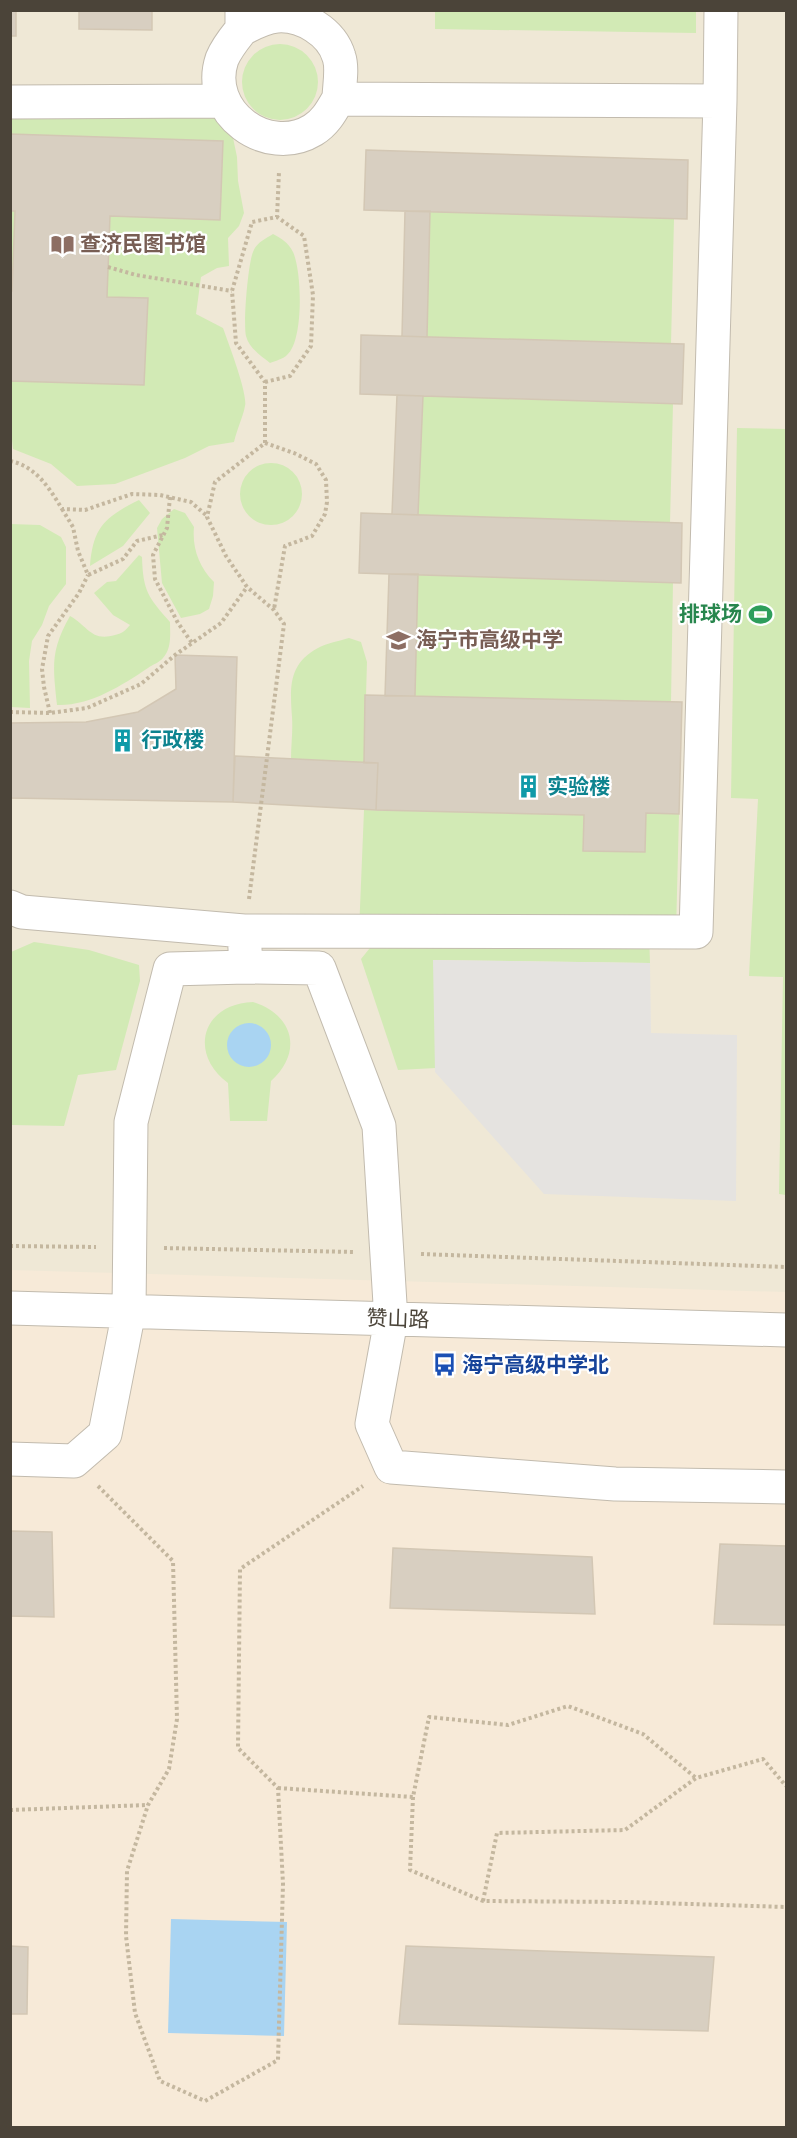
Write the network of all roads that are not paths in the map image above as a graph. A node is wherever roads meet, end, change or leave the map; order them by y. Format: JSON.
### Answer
{"nodes":[{"id":1,"x":722,"y":10,"type":"edge"},
{"id":2,"x":242,"y":20,"type":"edge"},
{"id":3,"x":331,"y":25,"type":"edge"},
{"id":4,"x":339,"y":99,"type":"junction"},
{"id":5,"x":224,"y":101,"type":"junction"},
{"id":6,"x":720,"y":101,"type":"junction"},
{"id":7,"x":10,"y":102,"type":"edge"},
{"id":8,"x":10,"y":907,"type":"edge"},
{"id":9,"x":244,"y":932,"type":"junction"},
{"id":10,"x":246,"y":966,"type":"junction"},
{"id":11,"x":10,"y":1308,"type":"edge"},
{"id":12,"x":129,"y":1311,"type":"junction"},
{"id":13,"x":391,"y":1320,"type":"junction"},
{"id":14,"x":786,"y":1330,"type":"edge"},
{"id":15,"x":10,"y":1459,"type":"edge"},
{"id":16,"x":786,"y":1487,"type":"edge"}],
"edges":[{"from":1,"to":6,"type":"street"},
{"from":2,"to":3,"type":"street"},
{"from":2,"to":5,"type":"street"},
{"from":3,"to":4,"type":"street"},
{"from":4,"to":5,"type":"street"},
{"from":4,"to":6,"type":"street"},
{"from":5,"to":7,"type":"street"},
{"from":6,"to":9,"type":"street"},
{"from":8,"to":9,"type":"street"},
{"from":9,"to":10,"type":"street"},
{"from":10,"to":12,"type":"street"},
{"from":10,"to":13,"type":"street"},
{"from":11,"to":12,"type":"street","name":"赞山路"},
{"from":12,"to":13,"type":"street","name":"赞山路"},
{"from":12,"to":15,"type":"street"},
{"from":13,"to":14,"type":"street","name":"赞山路"},
{"from":13,"to":16,"type":"street"}]}
